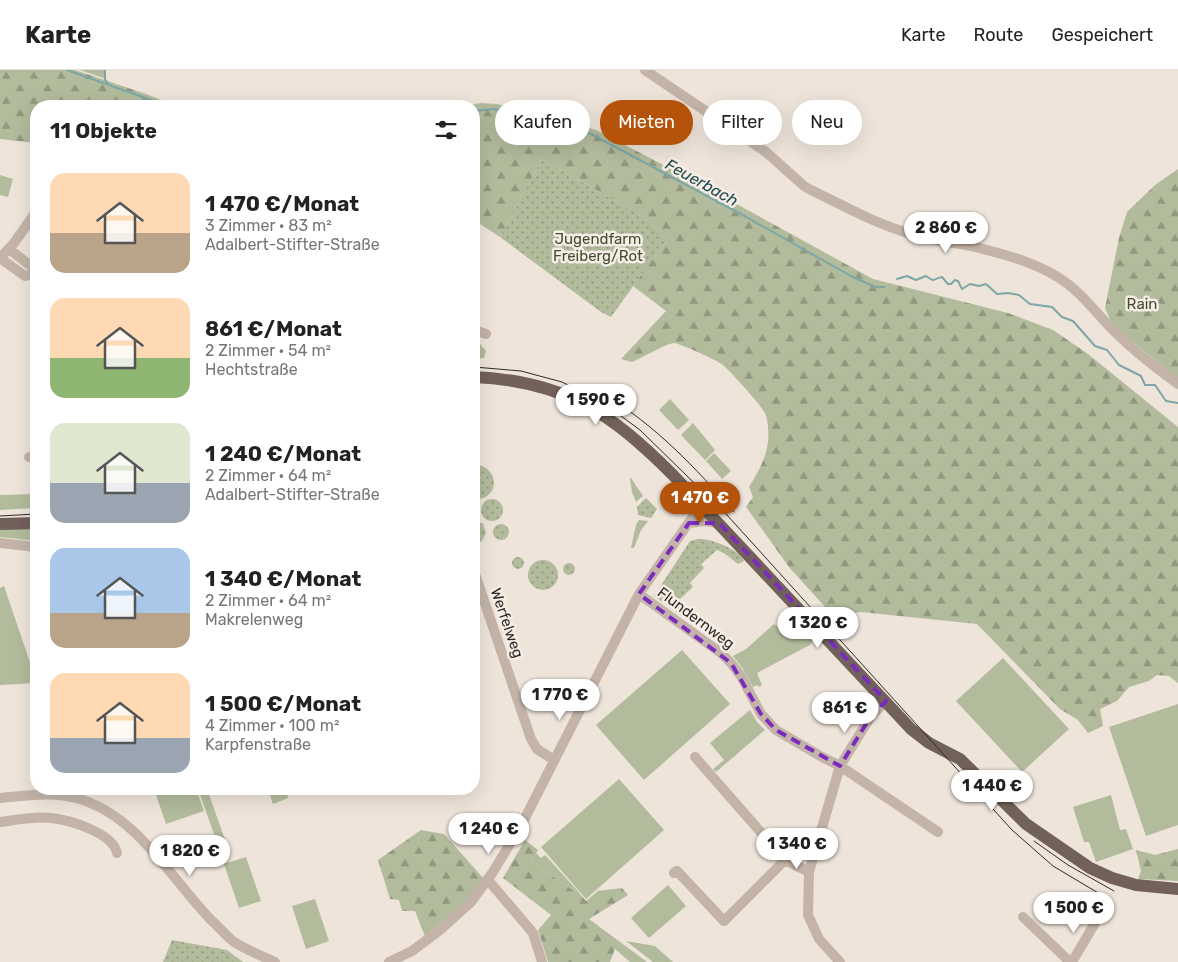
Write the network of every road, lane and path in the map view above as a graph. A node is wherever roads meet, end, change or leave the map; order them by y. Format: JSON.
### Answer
{"nodes":[{"id":1,"x":645,"y":70,"type":"edge"},
{"id":2,"x":30,"y":220,"type":"edge"},
{"id":3,"x":9,"y":249,"type":"junction"},
{"id":4,"x":0,"y":258,"type":"edge"},
{"id":5,"x":30,"y":266,"type":"edge"},
{"id":6,"x":30,"y":274,"type":"edge"},
{"id":7,"x":480,"y":332,"type":"edge"},
{"id":8,"x":486,"y":334,"type":"dead end"},
{"id":9,"x":480,"y":377,"type":"edge"},
{"id":10,"x":1178,"y":384,"type":"edge"},
{"id":11,"x":701,"y":505,"type":"junction"},
{"id":12,"x":30,"y":523,"type":"edge"},
{"id":13,"x":689,"y":523,"type":"junction"},
{"id":14,"x":719,"y":523,"type":"junction"},
{"id":15,"x":0,"y":524,"type":"edge"},
{"id":16,"x":0,"y":543,"type":"edge"},
{"id":17,"x":30,"y":546,"type":"edge"},
{"id":18,"x":480,"y":589,"type":"edge"},
{"id":19,"x":639,"y":594,"type":"junction"},
{"id":20,"x":886,"y":701,"type":"junction"},
{"id":21,"x":695,"y":757,"type":"dead end"},
{"id":22,"x":554,"y":760,"type":"junction"},
{"id":23,"x":840,"y":766,"type":"junction"},
{"id":24,"x":39,"y":795,"type":"edge"},
{"id":25,"x":58,"y":795,"type":"edge"},
{"id":26,"x":0,"y":798,"type":"edge"},
{"id":27,"x":0,"y":822,"type":"edge"},
{"id":28,"x":938,"y":832,"type":"dead end"},
{"id":29,"x":117,"y":853,"type":"dead end"},
{"id":30,"x":785,"y":860,"type":"junction"},
{"id":31,"x":809,"y":872,"type":"junction"},
{"id":32,"x":674,"y":873,"type":"dead end"},
{"id":33,"x":490,"y":876,"type":"junction"},
{"id":34,"x":1178,"y":889,"type":"edge"},
{"id":35,"x":1023,"y":917,"type":"dead end"},
{"id":36,"x":1098,"y":918,"type":"dead end"},
{"id":37,"x":275,"y":962,"type":"edge"},
{"id":38,"x":388,"y":962,"type":"edge"},
{"id":39,"x":542,"y":962,"type":"edge"},
{"id":40,"x":840,"y":962,"type":"edge"},
{"id":41,"x":1071,"y":962,"type":"edge"}],
"edges":[{"from":1,"to":10,"type":"street"},
{"from":2,"to":3,"type":"street"},
{"from":3,"to":4,"type":"street"},
{"from":3,"to":5,"type":"street"},
{"from":4,"to":6,"type":"street"},
{"from":7,"to":8,"type":"street"},
{"from":9,"to":11,"type":"main road"},
{"from":11,"to":13,"type":"street"},
{"from":11,"to":14,"type":"main road"},
{"from":12,"to":15,"type":"main road"},
{"from":13,"to":14,"type":"street"},
{"from":13,"to":19,"type":"street"},
{"from":14,"to":20,"type":"main road"},
{"from":16,"to":17,"type":"street"},
{"from":18,"to":22,"type":"street","name":"Werfelweg"},
{"from":19,"to":22,"type":"street"},
{"from":19,"to":23,"type":"street","name":"Flundernweg"},
{"from":20,"to":23,"type":"street"},
{"from":20,"to":34,"type":"main road"},
{"from":21,"to":30,"type":"street"},
{"from":22,"to":33,"type":"street"},
{"from":23,"to":28,"type":"street","name":"Flundernweg"},
{"from":23,"to":31,"type":"street"},
{"from":24,"to":26,"type":"street"},
{"from":25,"to":37,"type":"street"},
{"from":27,"to":29,"type":"street"},
{"from":30,"to":31,"type":"street"},
{"from":30,"to":32,"type":"street"},
{"from":31,"to":40,"type":"street"},
{"from":33,"to":38,"type":"street"},
{"from":33,"to":39,"type":"street"},
{"from":35,"to":41,"type":"street"},
{"from":36,"to":41,"type":"street"}]}
